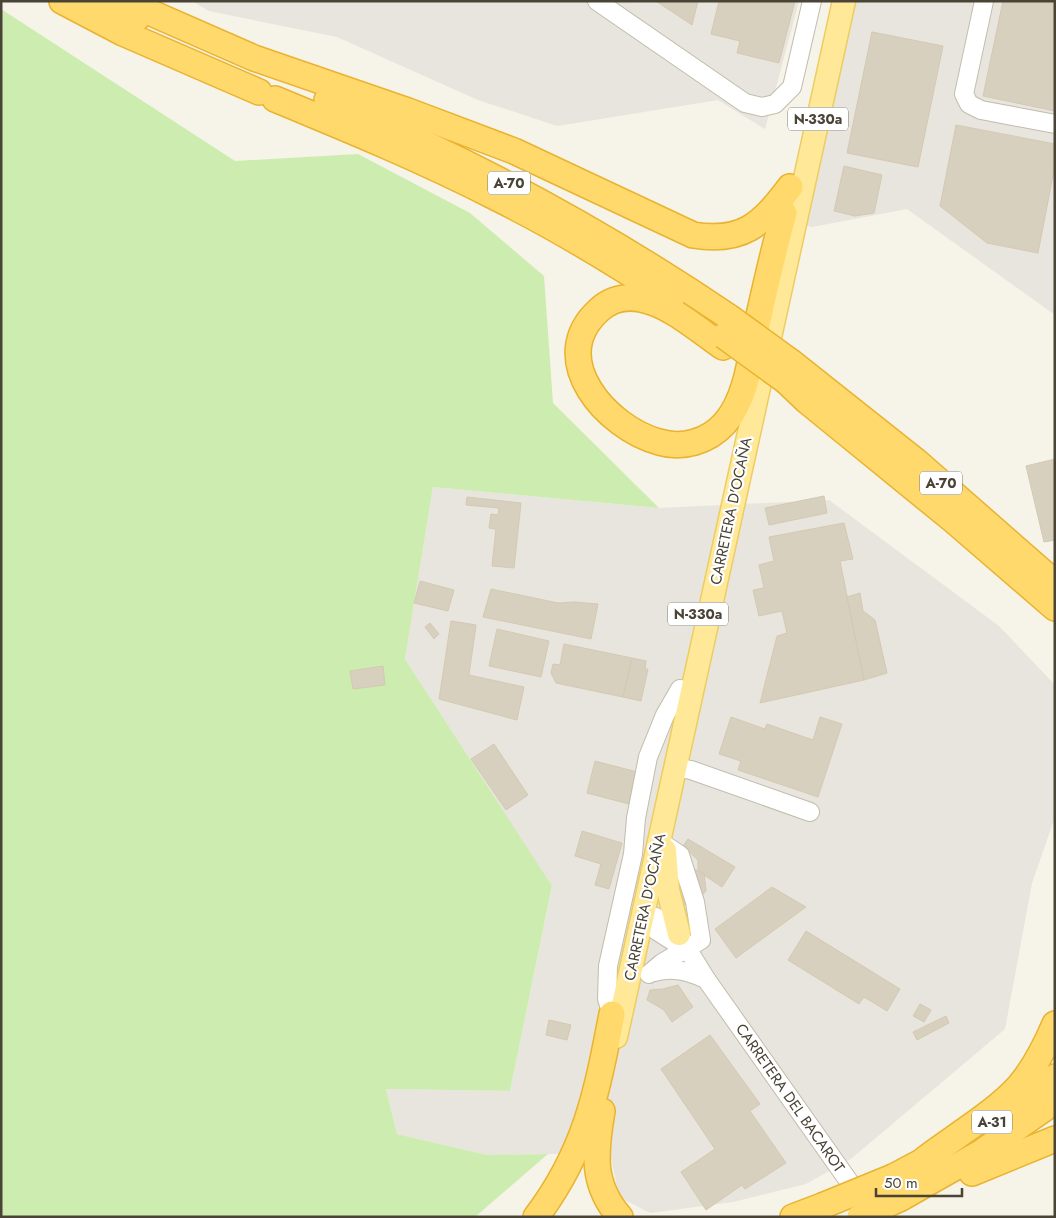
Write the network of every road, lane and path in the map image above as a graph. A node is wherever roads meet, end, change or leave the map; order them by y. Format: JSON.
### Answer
{"nodes":[{"id":1,"x":62,"y":1,"type":"edge"},
{"id":2,"x":103,"y":1,"type":"edge"},
{"id":3,"x":124,"y":1,"type":"edge"},
{"id":4,"x":597,"y":1,"type":"edge"},
{"id":5,"x":812,"y":1,"type":"edge"},
{"id":6,"x":831,"y":1,"type":"edge"},
{"id":7,"x":844,"y":1,"type":"edge"},
{"id":8,"x":984,"y":1,"type":"edge"},
{"id":9,"x":268,"y":86,"type":"junction"},
{"id":10,"x":1055,"y":124,"type":"edge"},
{"id":11,"x":790,"y":187,"type":"junction"},
{"id":12,"x":784,"y":213,"type":"junction"},
{"id":13,"x":725,"y":333,"type":"junction"},
{"id":14,"x":798,"y":385,"type":"junction"},
{"id":15,"x":1055,"y":570,"type":"edge"},
{"id":16,"x":1022,"y":581,"type":"junction"},
{"id":17,"x":1055,"y":582,"type":"edge"},
{"id":18,"x":1055,"y":608,"type":"edge"},
{"id":19,"x":1055,"y":620,"type":"edge"},
{"id":20,"x":678,"y":699,"type":"junction"},
{"id":21,"x":675,"y":767,"type":"junction"},
{"id":22,"x":810,"y":812,"type":"dead end"},
{"id":23,"x":642,"y":918,"type":"junction"},
{"id":24,"x":682,"y":941,"type":"junction"},
{"id":25,"x":649,"y":974,"type":"junction"},
{"id":26,"x":706,"y":979,"type":"junction"},
{"id":27,"x":613,"y":1007,"type":"junction"},
{"id":28,"x":1055,"y":1024,"type":"edge"},
{"id":29,"x":613,"y":1051,"type":"junction"},
{"id":30,"x":1055,"y":1076,"type":"edge"},
{"id":31,"x":1055,"y":1101,"type":"edge"},
{"id":32,"x":1055,"y":1139,"type":"edge"},
{"id":33,"x":925,"y":1159,"type":"junction"},
{"id":34,"x":897,"y":1188,"type":"junction"},
{"id":35,"x":536,"y":1217,"type":"edge"},
{"id":36,"x":620,"y":1217,"type":"edge"},
{"id":37,"x":793,"y":1217,"type":"edge"},
{"id":38,"x":860,"y":1217,"type":"edge"},
{"id":39,"x":874,"y":1217,"type":"edge"}],
"edges":[{"from":1,"to":9,"type":"highway","number":"A-70"},
{"from":2,"to":9,"type":"highway","number":"A-70"},
{"from":3,"to":11,"type":"highway"},
{"from":4,"to":5,"type":"street"},
{"from":6,"to":11,"type":"main road","name":"CARRETERA D'OCAÑA","number":"N-330a"},
{"from":7,"to":21,"type":"main road","name":"CARRETERA D'OCAÑA","number":"N-330a"},
{"from":8,"to":10,"type":"street"},
{"from":9,"to":13,"type":"highway","number":"A-70"},
{"from":11,"to":12,"type":"main road","name":"CARRETERA D'OCAÑA","number":"N-330a"},
{"from":12,"to":13,"type":"highway"},
{"from":12,"to":20,"type":"main road","name":"CARRETERA D'OCAÑA","number":"N-330a"},
{"from":13,"to":14,"type":"highway","number":"A-70","bridge":true},
{"from":14,"to":15,"type":"highway"},
{"from":14,"to":16,"type":"highway","number":"A-70"},
{"from":14,"to":17,"type":"highway","number":"A-70"},
{"from":16,"to":18,"type":"highway","number":"A-70"},
{"from":16,"to":19,"type":"highway"},
{"from":20,"to":23,"type":"main road"},
{"from":20,"to":27,"type":"main road","name":"CARRETERA D'OCAÑA","number":"N-330a"},
{"from":21,"to":22,"type":"street"},
{"from":21,"to":23,"type":"main road","name":"CARRETERA D'OCAÑA","number":"N-330a"},
{"from":21,"to":24,"type":"main road"},
{"from":23,"to":24,"type":"street","name":"CARRETERA DEL BACAROT"},
{"from":23,"to":27,"type":"main road"},
{"from":23,"to":29,"type":"main road","name":"CARRETERA D'OCAÑA","number":"N-330a"},
{"from":24,"to":25,"type":"street"},
{"from":24,"to":26,"type":"street","name":"CARRETERA DEL BACAROT"},
{"from":25,"to":26,"type":"street"},
{"from":25,"to":29,"type":"main road"},
{"from":26,"to":39,"type":"street","name":"CARRETERA DEL BACAROT"},
{"from":27,"to":35,"type":"highway"},
{"from":28,"to":33,"type":"highway"},
{"from":29,"to":36,"type":"highway"},
{"from":30,"to":33,"type":"highway","number":"A-31"},
{"from":31,"to":34,"type":"highway","number":"A-31"},
{"from":32,"to":34,"type":"highway"},
{"from":33,"to":34,"type":"highway","number":"A-31"},
{"from":34,"to":37,"type":"highway","number":"A-31","bridge":true},
{"from":34,"to":38,"type":"highway","number":"A-31","bridge":true}]}
